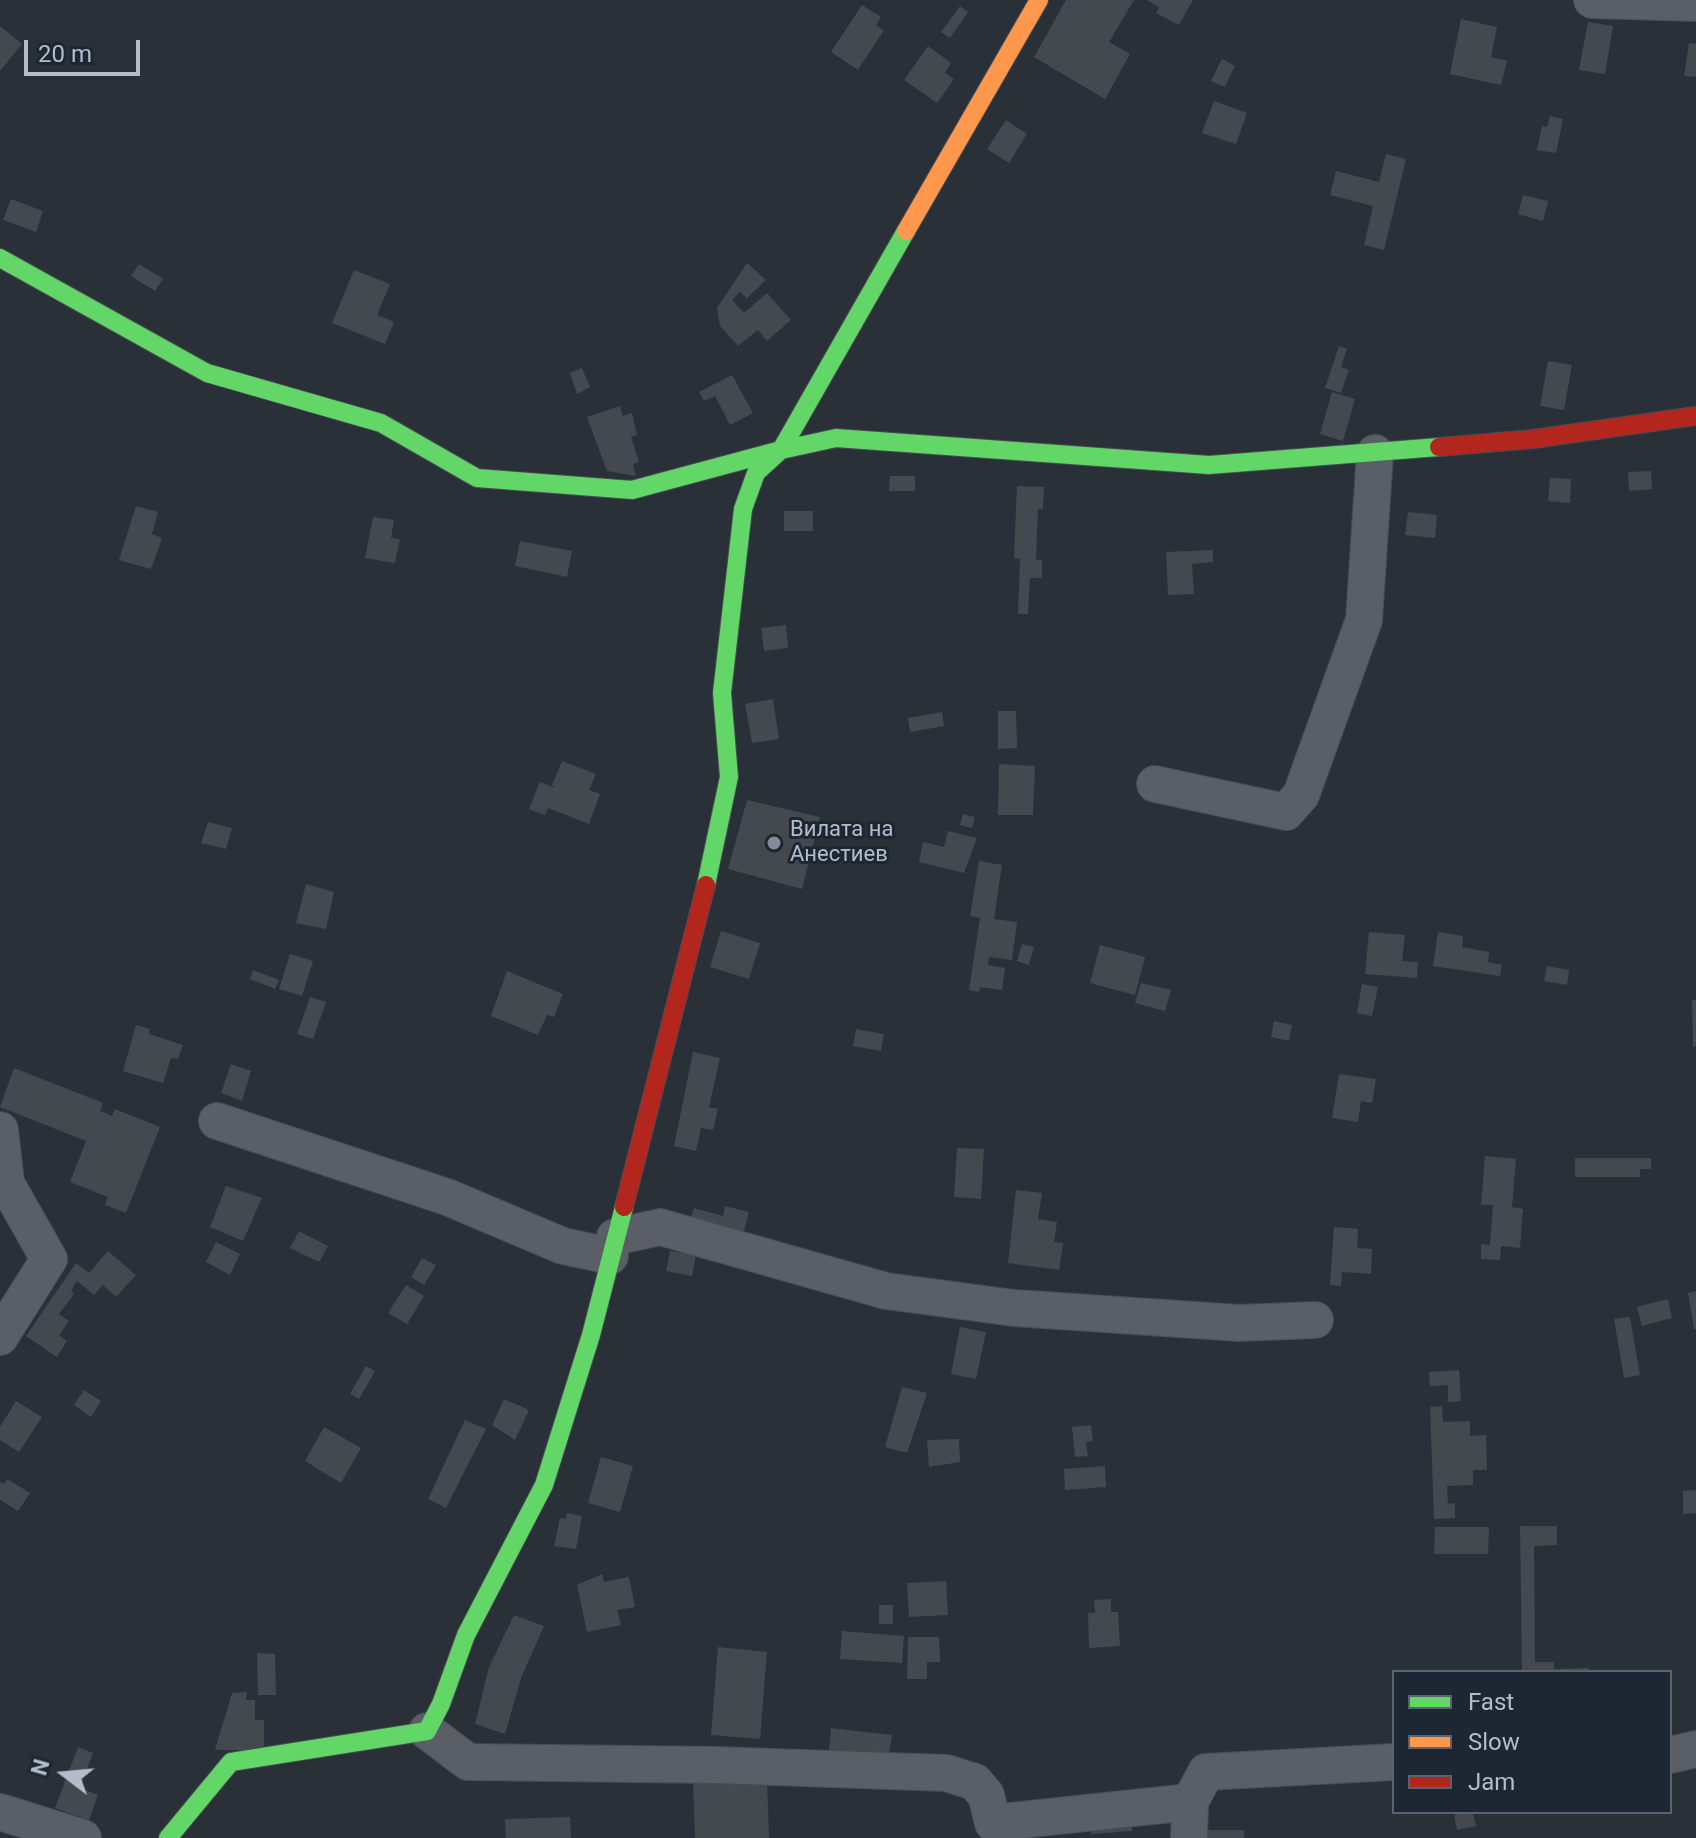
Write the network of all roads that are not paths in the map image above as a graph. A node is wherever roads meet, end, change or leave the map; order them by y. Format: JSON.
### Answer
{"nodes":[{"id":1,"x":1039,"y":0,"type":"edge"},
{"id":2,"x":1592,"y":0,"type":"edge"},
{"id":3,"x":1696,"y":3,"type":"edge"},
{"id":4,"x":0,"y":258,"type":"edge"},
{"id":5,"x":1696,"y":416,"type":"edge"},
{"id":6,"x":781,"y":450,"type":"junction"},
{"id":7,"x":1375,"y":453,"type":"junction"},
{"id":8,"x":1155,"y":784,"type":"dead end"},
{"id":9,"x":217,"y":1121,"type":"dead end"},
{"id":10,"x":0,"y":1130,"type":"edge"},
{"id":11,"x":612,"y":1247,"type":"junction"},
{"id":12,"x":1315,"y":1320,"type":"dead end"},
{"id":13,"x":0,"y":1337,"type":"edge"},
{"id":14,"x":427,"y":1731,"type":"junction"},
{"id":15,"x":1696,"y":1749,"type":"edge"},
{"id":16,"x":1672,"y":1755,"type":"edge"},
{"id":17,"x":1392,"y":1762,"type":"edge"},
{"id":18,"x":1190,"y":1802,"type":"junction"},
{"id":19,"x":0,"y":1812,"type":"edge"},
{"id":20,"x":83,"y":1838,"type":"edge"},
{"id":21,"x":168,"y":1838,"type":"edge"},
{"id":22,"x":1189,"y":1838,"type":"edge"}],
"edges":[{"from":1,"to":6,"type":"street"},
{"from":2,"to":3,"type":"street"},
{"from":4,"to":6,"type":"street"},
{"from":5,"to":7,"type":"street"},
{"from":6,"to":7,"type":"street"},
{"from":6,"to":11,"type":"street"},
{"from":7,"to":8,"type":"street"},
{"from":9,"to":11,"type":"street"},
{"from":10,"to":13,"type":"street"},
{"from":11,"to":12,"type":"street"},
{"from":11,"to":14,"type":"street"},
{"from":14,"to":18,"type":"street"},
{"from":14,"to":21,"type":"street"},
{"from":15,"to":16,"type":"street"},
{"from":17,"to":18,"type":"street"},
{"from":18,"to":22,"type":"street"},
{"from":19,"to":20,"type":"street"}]}
